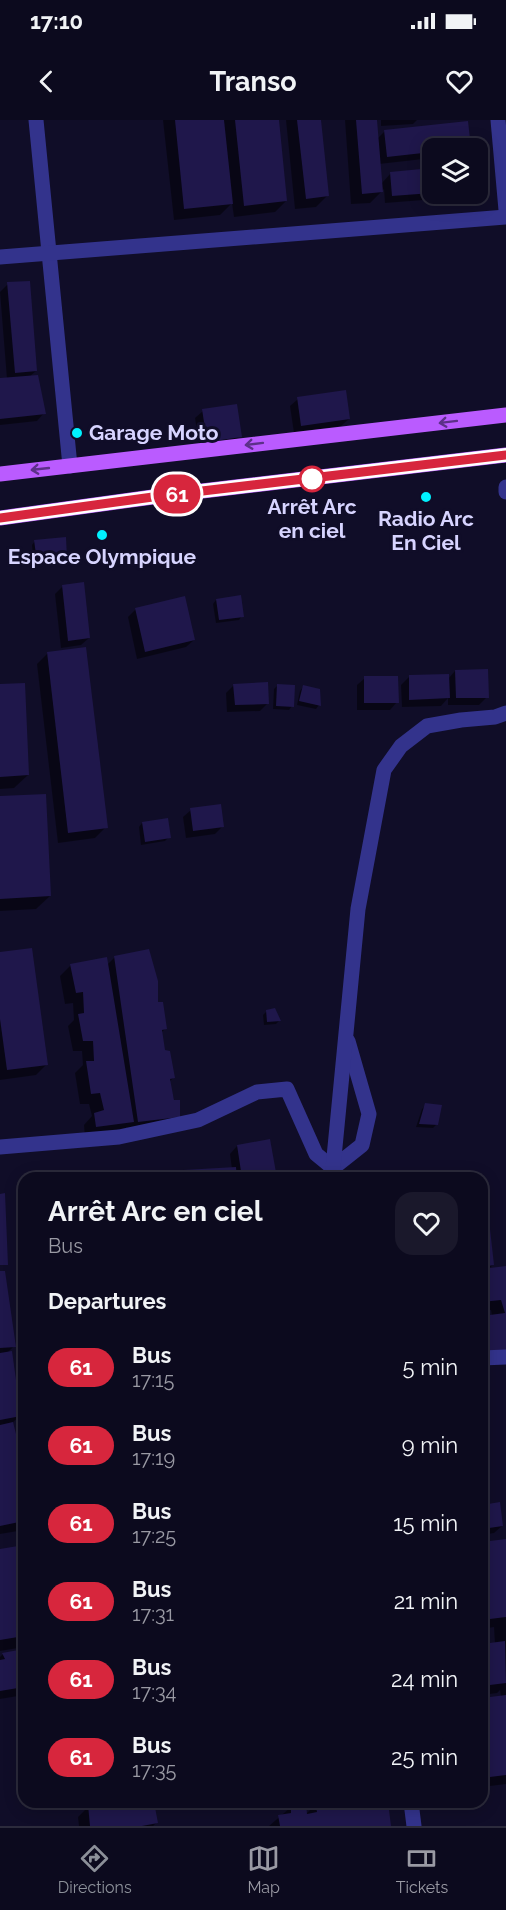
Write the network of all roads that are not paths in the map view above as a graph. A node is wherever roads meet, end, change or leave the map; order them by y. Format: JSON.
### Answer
{"nodes":[{"id":1,"x":36,"y":120,"type":"edge"},
{"id":2,"x":498,"y":120,"type":"edge"},
{"id":3,"x":506,"y":210,"type":"edge"},
{"id":4,"x":506,"y":217,"type":"edge"},
{"id":5,"x":48,"y":252,"type":"junction"},
{"id":6,"x":0,"y":257,"type":"edge"},
{"id":7,"x":506,"y":415,"type":"edge"},
{"id":8,"x":506,"y":455,"type":"edge"},
{"id":9,"x":70,"y":466,"type":"junction"},
{"id":10,"x":0,"y":474,"type":"edge"},
{"id":11,"x":506,"y":488,"type":"edge"},
{"id":12,"x":506,"y":492,"type":"edge"},
{"id":13,"x":0,"y":518,"type":"edge"},
{"id":14,"x":506,"y":713,"type":"edge"},
{"id":15,"x":346,"y":1033,"type":"junction"},
{"id":16,"x":0,"y":1147,"type":"edge"},
{"id":17,"x":332,"y":1172,"type":"edge"},
{"id":18,"x":333,"y":1172,"type":"edge"},
{"id":19,"x":334,"y":1172,"type":"edge"},
{"id":20,"x":506,"y":1357,"type":"edge"},
{"id":21,"x":488,"y":1358,"type":"edge"},
{"id":22,"x":412,"y":1808,"type":"edge"},
{"id":23,"x":414,"y":1826,"type":"edge"}],
"edges":[{"from":1,"to":5,"type":"street"},
{"from":2,"to":3,"type":"street"},
{"from":4,"to":5,"type":"street"},
{"from":5,"to":6,"type":"street"},
{"from":5,"to":9,"type":"street"},
{"from":7,"to":9,"type":"main road","one_way":true},
{"from":8,"to":13,"type":"main road"},
{"from":9,"to":10,"type":"main road","one_way":true},
{"from":11,"to":12,"type":"street"},
{"from":14,"to":15,"type":"street"},
{"from":15,"to":18,"type":"street"},
{"from":15,"to":19,"type":"street"},
{"from":16,"to":17,"type":"street"},
{"from":20,"to":21,"type":"street"},
{"from":22,"to":23,"type":"street"}]}
